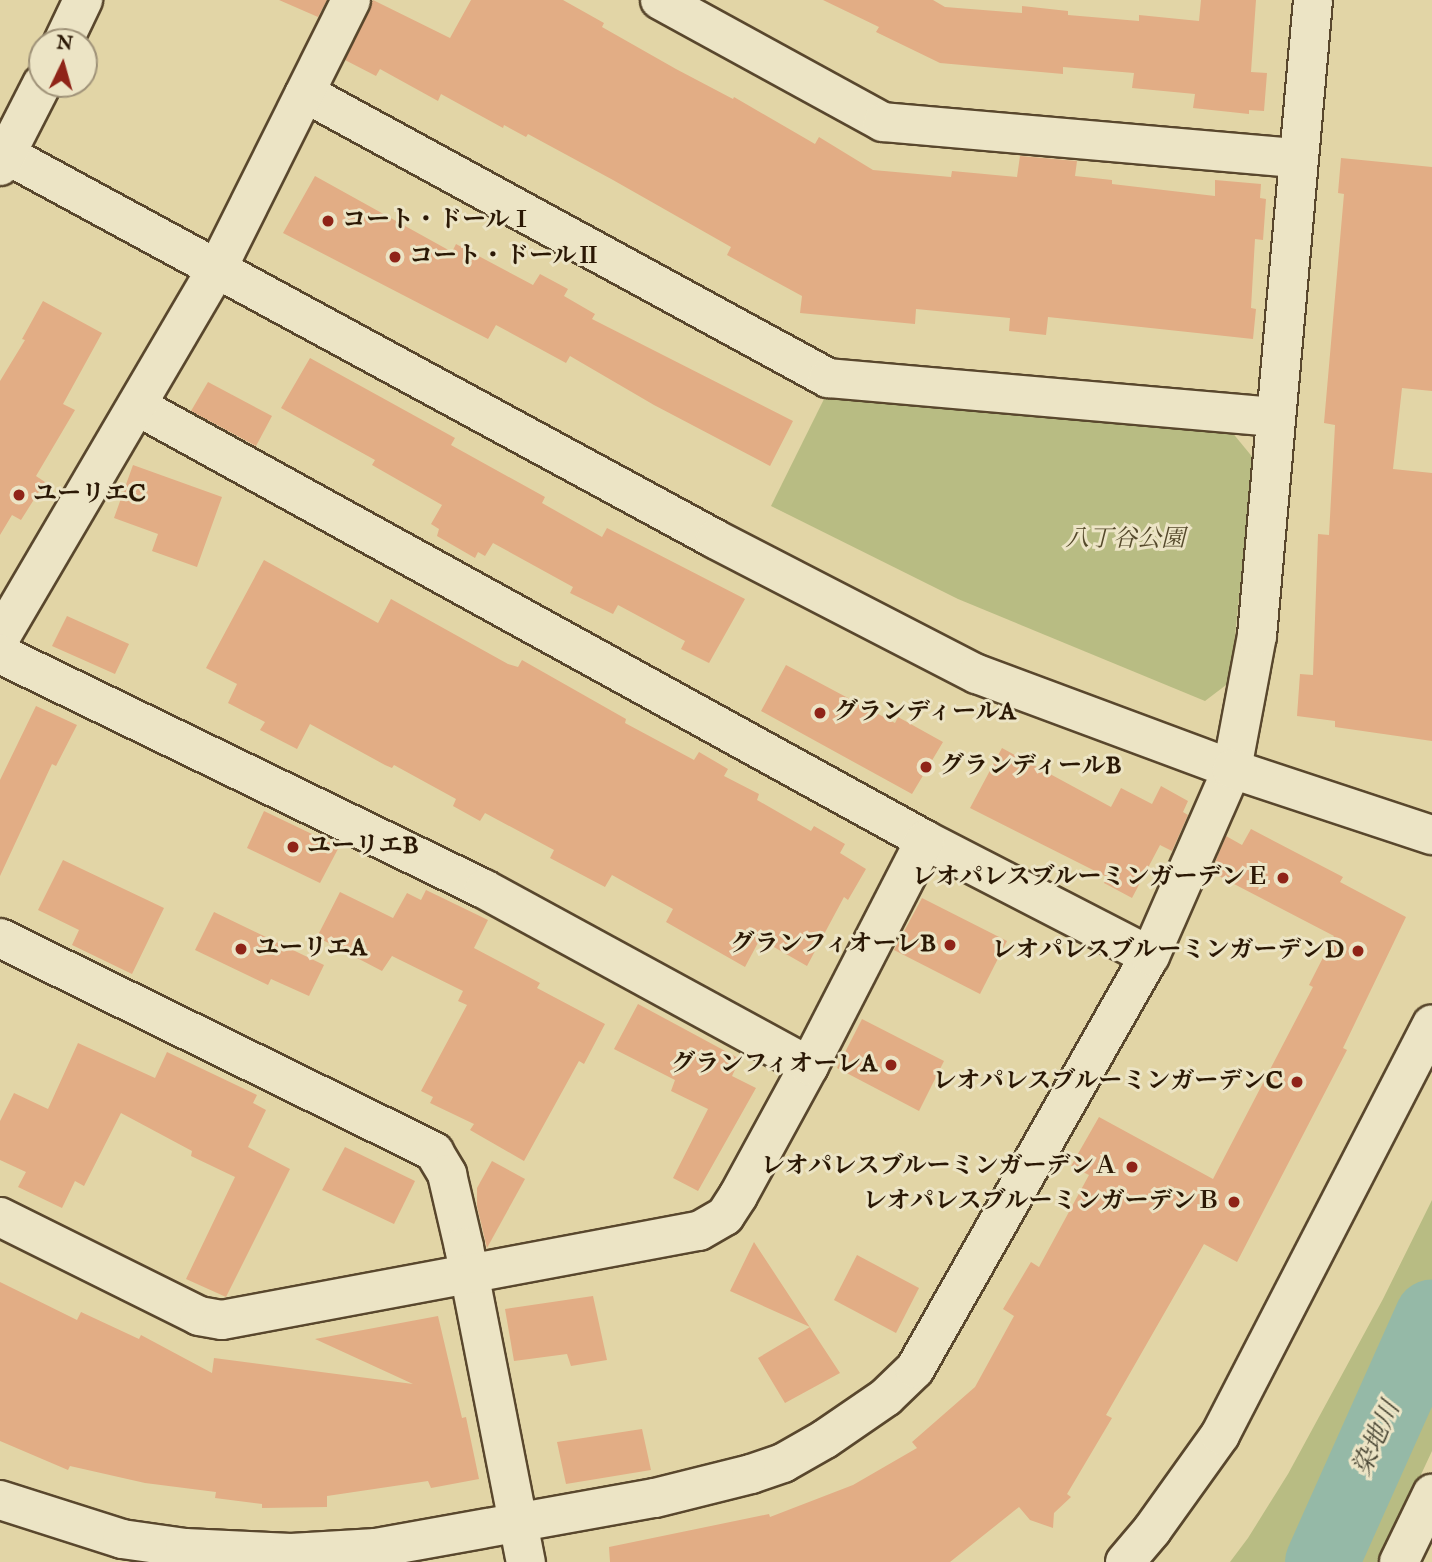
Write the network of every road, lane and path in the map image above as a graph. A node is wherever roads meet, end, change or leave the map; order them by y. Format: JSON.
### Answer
{"nodes":[{"id":1,"x":83,"y":0,"type":"edge"},
{"id":2,"x":351,"y":0,"type":"edge"},
{"id":3,"x":660,"y":0,"type":"edge"},
{"id":4,"x":1313,"y":0,"type":"edge"},
{"id":5,"x":70,"y":28,"type":"edge"},
{"id":6,"x":305,"y":93,"type":"junction"},
{"id":7,"x":35,"y":98,"type":"edge"},
{"id":8,"x":1298,"y":158,"type":"junction"},
{"id":9,"x":4,"y":161,"type":"edge"},
{"id":10,"x":218,"y":267,"type":"junction"},
{"id":11,"x":137,"y":406,"type":"junction"},
{"id":12,"x":1275,"y":417,"type":"junction"},
{"id":13,"x":0,"y":638,"type":"edge"},
{"id":14,"x":0,"y":654,"type":"edge"},
{"id":15,"x":1232,"y":769,"type":"junction"},
{"id":16,"x":1432,"y":835,"type":"edge"},
{"id":17,"x":925,"y":840,"type":"junction"},
{"id":18,"x":0,"y":938,"type":"edge"},
{"id":19,"x":1150,"y":956,"type":"junction"},
{"id":20,"x":1432,"y":1024,"type":"edge"},
{"id":21,"x":809,"y":1066,"type":"junction"},
{"id":22,"x":0,"y":1217,"type":"edge"},
{"id":23,"x":470,"y":1275,"type":"junction"},
{"id":24,"x":1432,"y":1494,"type":"edge"},
{"id":25,"x":0,"y":1500,"type":"edge"},
{"id":26,"x":518,"y":1524,"type":"junction"},
{"id":27,"x":526,"y":1562,"type":"edge"},
{"id":28,"x":1125,"y":1562,"type":"edge"},
{"id":29,"x":1399,"y":1562,"type":"edge"}],
"edges":[{"from":1,"to":5,"type":"street"},
{"from":2,"to":6,"type":"street"},
{"from":3,"to":8,"type":"street"},
{"from":4,"to":8,"type":"street"},
{"from":6,"to":10,"type":"street"},
{"from":6,"to":12,"type":"street"},
{"from":7,"to":9,"type":"street"},
{"from":8,"to":12,"type":"street"},
{"from":9,"to":10,"type":"street"},
{"from":10,"to":11,"type":"street"},
{"from":10,"to":15,"type":"street"},
{"from":11,"to":13,"type":"street"},
{"from":11,"to":17,"type":"street"},
{"from":12,"to":15,"type":"street"},
{"from":14,"to":21,"type":"street"},
{"from":15,"to":16,"type":"street"},
{"from":15,"to":19,"type":"street"},
{"from":17,"to":19,"type":"street"},
{"from":17,"to":21,"type":"street"},
{"from":18,"to":23,"type":"street"},
{"from":19,"to":26,"type":"street"},
{"from":20,"to":28,"type":"street"},
{"from":21,"to":23,"type":"street"},
{"from":22,"to":23,"type":"street"},
{"from":23,"to":26,"type":"street"},
{"from":24,"to":29,"type":"street"},
{"from":25,"to":26,"type":"street"},
{"from":26,"to":27,"type":"street"}]}
